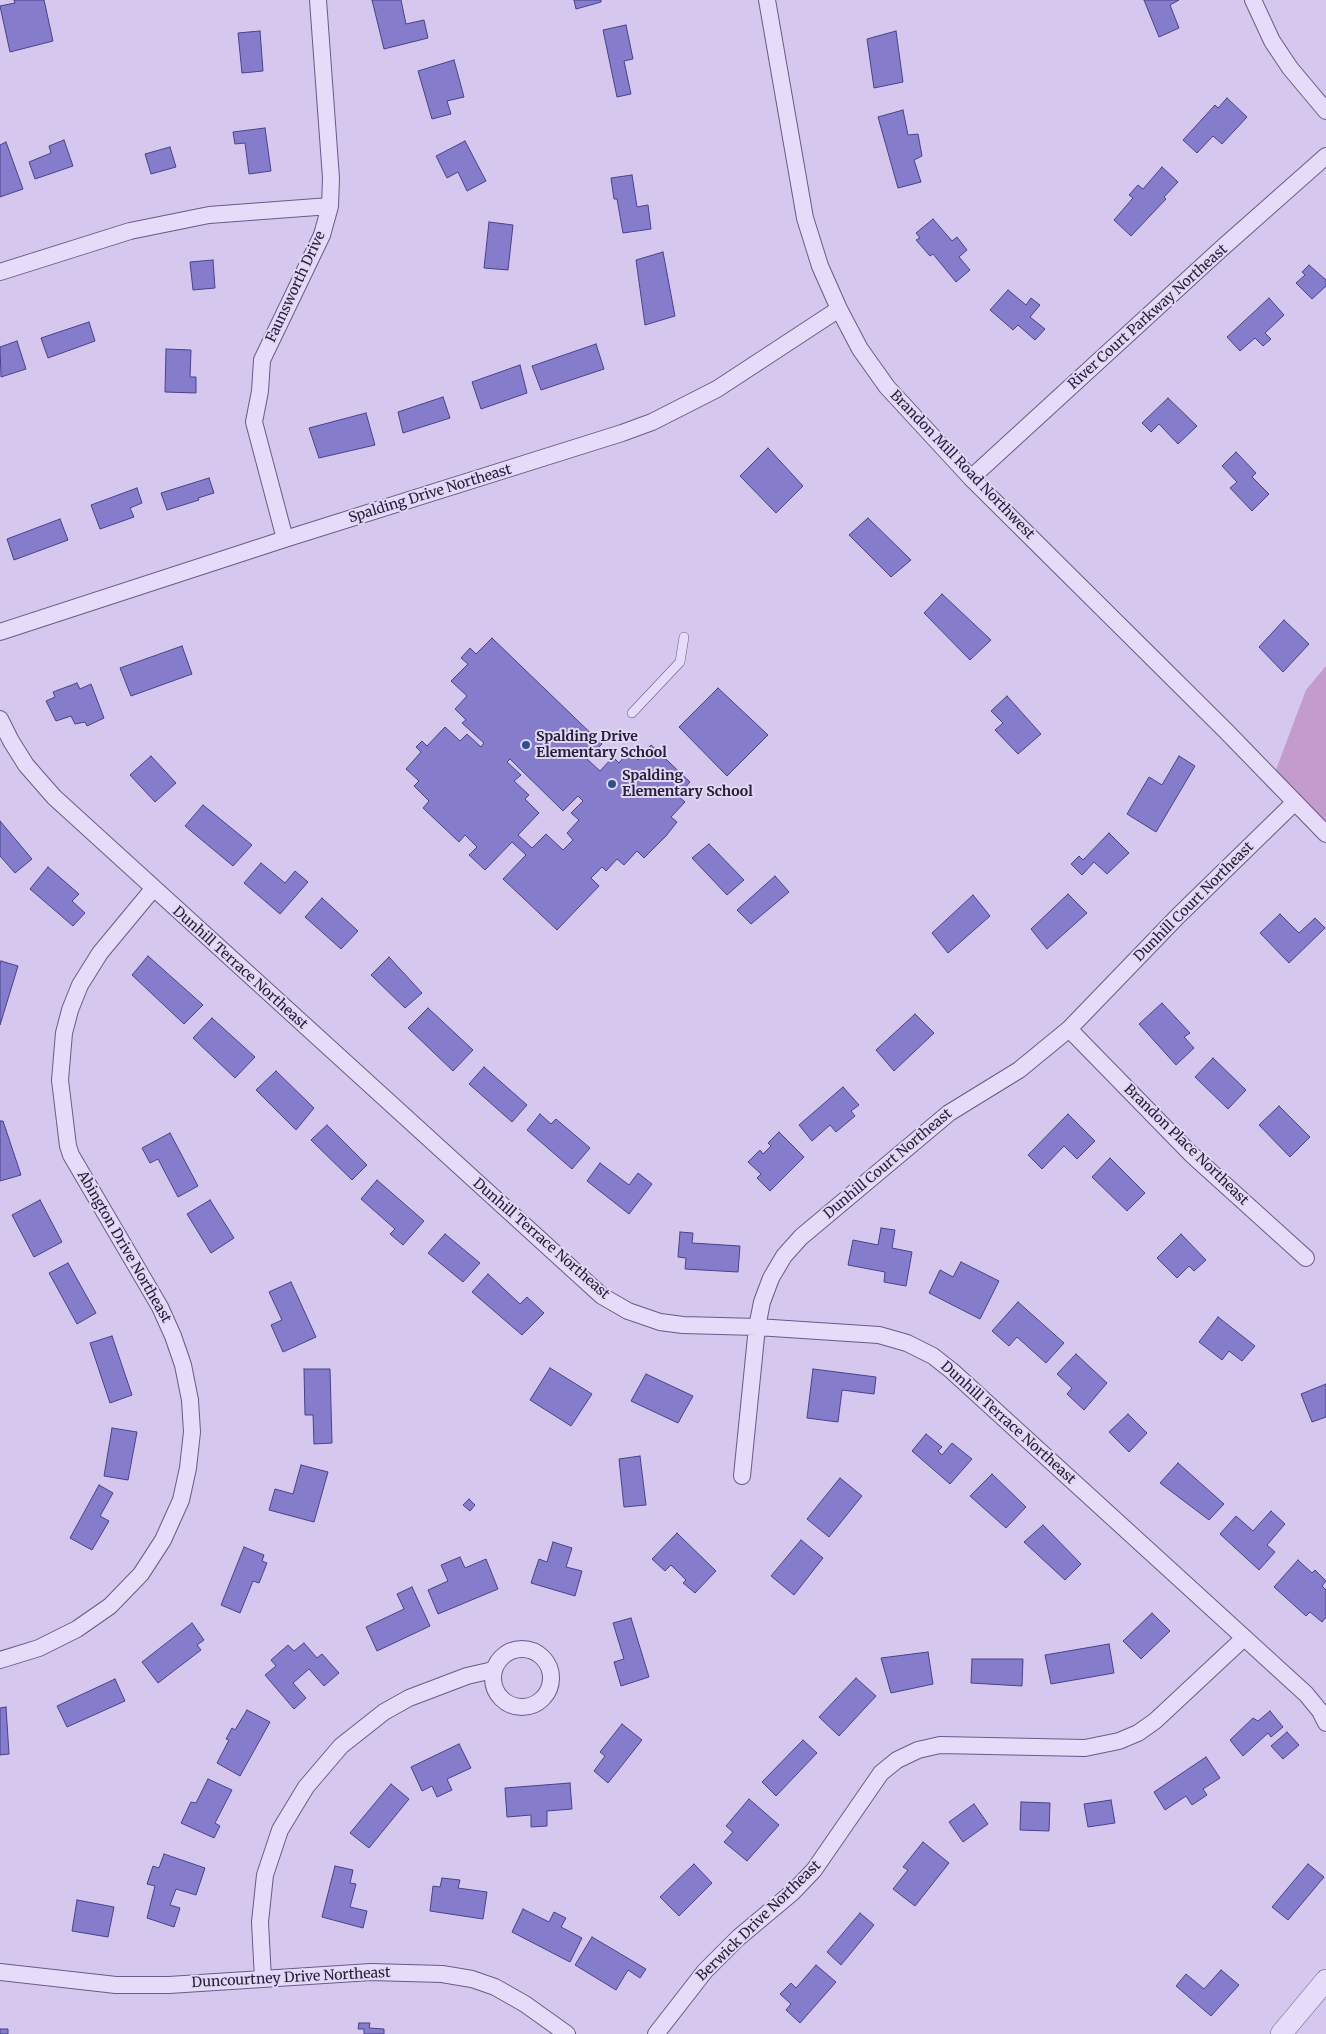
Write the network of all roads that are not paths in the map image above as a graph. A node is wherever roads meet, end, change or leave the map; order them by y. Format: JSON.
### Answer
{"nodes":[{"id":1,"x":318,"y":0,"type":"edge"},
{"id":2,"x":767,"y":0,"type":"edge"},
{"id":3,"x":1253,"y":0,"type":"edge"},
{"id":4,"x":1326,"y":111,"type":"edge"},
{"id":5,"x":1326,"y":156,"type":"edge"},
{"id":6,"x":330,"y":206,"type":"junction"},
{"id":7,"x":0,"y":272,"type":"edge"},
{"id":8,"x":839,"y":309,"type":"junction"},
{"id":9,"x":971,"y":478,"type":"junction"},
{"id":10,"x":284,"y":539,"type":"junction"},
{"id":11,"x":0,"y":632,"type":"edge"},
{"id":12,"x":684,"y":637,"type":"dead end"},
{"id":13,"x":632,"y":713,"type":"dead end"},
{"id":14,"x":0,"y":719,"type":"edge"},
{"id":15,"x":1294,"y":802,"type":"junction"},
{"id":16,"x":1326,"y":834,"type":"edge"},
{"id":17,"x":153,"y":889,"type":"junction"},
{"id":18,"x":1069,"y":1029,"type":"junction"},
{"id":19,"x":1306,"y":1258,"type":"dead end"},
{"id":20,"x":757,"y":1327,"type":"junction"},
{"id":21,"x":742,"y":1476,"type":"dead end"},
{"id":22,"x":1244,"y":1638,"type":"junction"},
{"id":23,"x":0,"y":1660,"type":"edge"},
{"id":24,"x":493,"y":1670,"type":"dead end"},
{"id":25,"x":1326,"y":1723,"type":"edge"},
{"id":26,"x":0,"y":1972,"type":"edge"},
{"id":27,"x":263,"y":1979,"type":"junction"},
{"id":28,"x":1326,"y":1980,"type":"edge"},
{"id":29,"x":567,"y":2034,"type":"edge"},
{"id":30,"x":656,"y":2034,"type":"edge"},
{"id":31,"x":1282,"y":2034,"type":"edge"}],
"edges":[{"from":1,"to":6,"type":"street","name":"Faunsworth Drive"},
{"from":2,"to":8,"type":"street","name":"Brandon Mill Road Northwest"},
{"from":3,"to":4,"type":"street"},
{"from":5,"to":9,"type":"street","name":"River Court Parkway Northeast"},
{"from":6,"to":7,"type":"street"},
{"from":6,"to":10,"type":"street","name":"Faunsworth Drive"},
{"from":8,"to":9,"type":"street","name":"Brandon Mill Road Northwest"},
{"from":8,"to":10,"type":"street","name":"Spalding Drive Northeast"},
{"from":9,"to":15,"type":"street","name":"Brandon Mill Road Northwest"},
{"from":10,"to":11,"type":"street","name":"Spalding Drive Northeast"},
{"from":12,"to":13,"type":"lane"},
{"from":14,"to":17,"type":"street","name":"Dunhill Terrace Northeast"},
{"from":15,"to":16,"type":"street","name":"Brandon Mill Road Northwest"},
{"from":15,"to":18,"type":"street","name":"Dunhill Court Northeast"},
{"from":17,"to":20,"type":"street","name":"Dunhill Terrace Northeast"},
{"from":17,"to":23,"type":"street","name":"Abington Drive Northeast"},
{"from":18,"to":19,"type":"street","name":"Brandon Place Northeast"},
{"from":18,"to":20,"type":"street","name":"Dunhill Court Northeast"},
{"from":20,"to":21,"type":"street","name":"Dunhill Court Northeast"},
{"from":20,"to":22,"type":"street","name":"Dunhill Terrace Northeast"},
{"from":22,"to":25,"type":"street","name":"Dunhill Terrace Northeast"},
{"from":22,"to":30,"type":"street","name":"Berwick Drive Northeast"},
{"from":24,"to":27,"type":"street"},
{"from":26,"to":27,"type":"street","name":"Duncourtney Drive Northeast"},
{"from":27,"to":29,"type":"street","name":"Duncourtney Drive Northeast"},
{"from":28,"to":31,"type":"street"}]}
